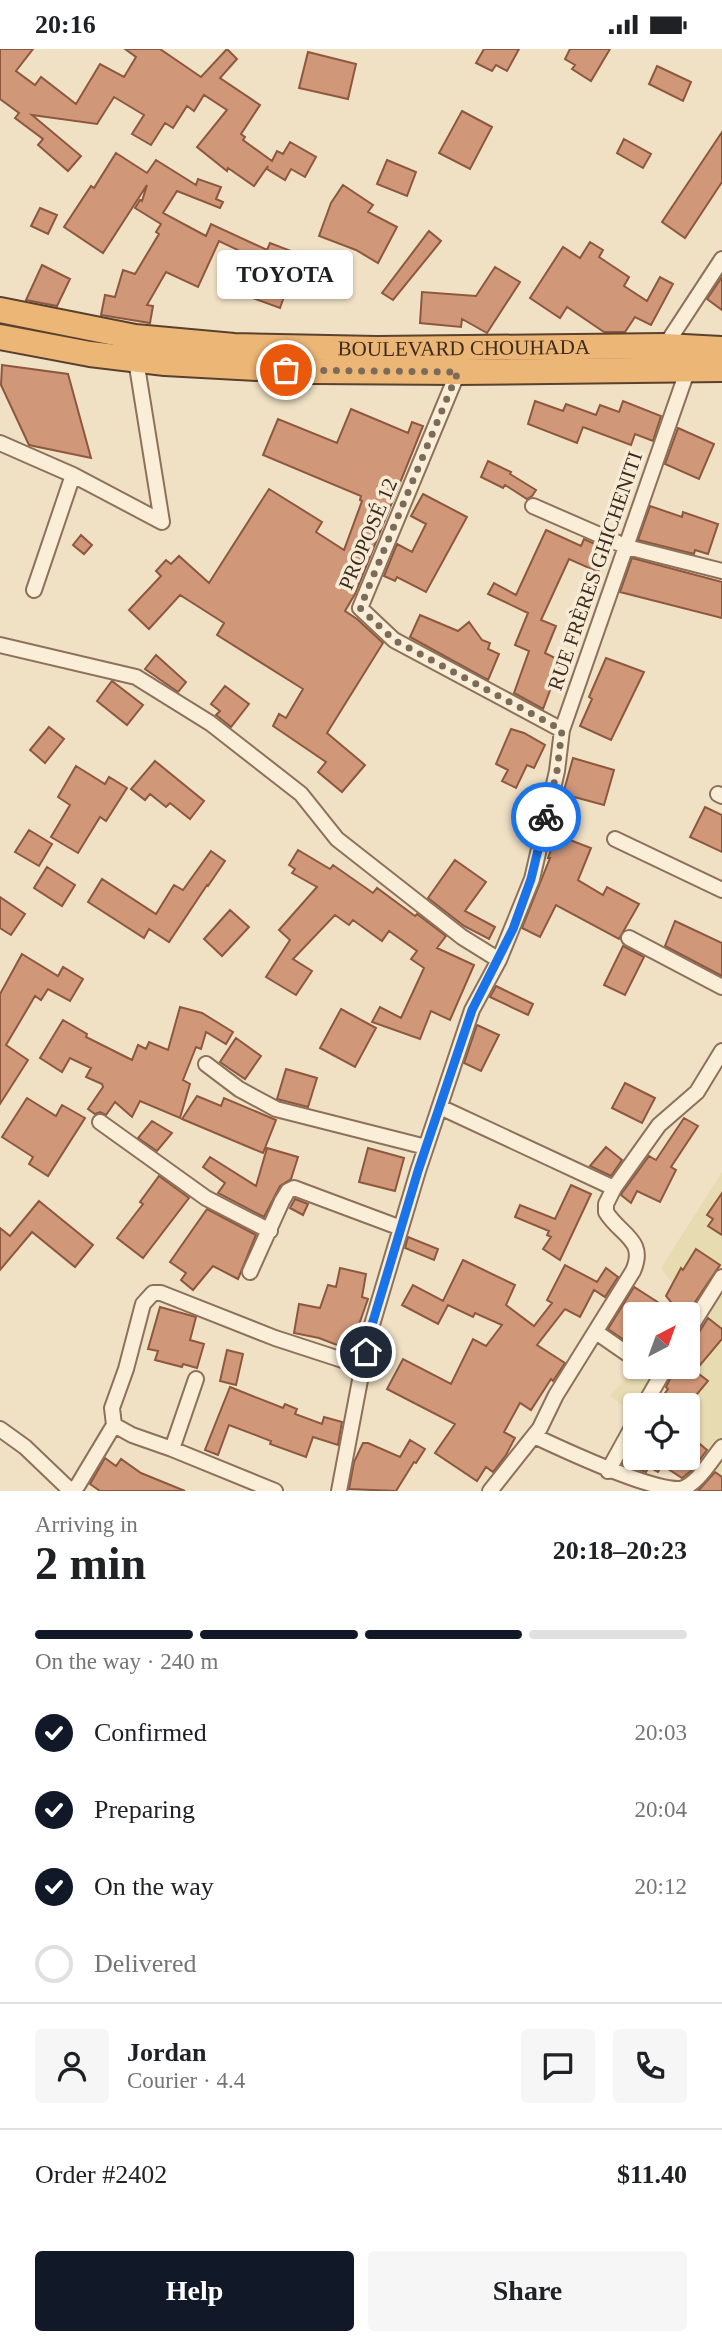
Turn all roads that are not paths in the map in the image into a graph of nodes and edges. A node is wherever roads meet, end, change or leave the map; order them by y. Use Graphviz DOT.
graph roads {
  1 [pos="722,259"];
  2 [pos="0,310"];
  3 [pos="0,337"];
  4 [pos="665,346"];
  5 [pos="722,349"];
  6 [pos="692,358"];
  7 [pos="136,360"];
  8 [pos="722,369"];
  9 [pos="458,372"];
  10 [pos="0,443"];
  11 [pos="73,475"];
  12 [pos="533,506"];
  13 [pos="626,547"];
  14 [pos="722,571"];
  15 [pos="34,590"];
  16 [pos="0,645"];
  17 [pos="562,730"];
  18 [pos="615,839"];
  19 [pos="722,890"];
  20 [pos="629,938"];
  21 [pos="499,960"];
  22 [pos="722,987"];
  23 [pos="722,1051"];
  24 [pos="206,1063"];
  25 [pos="440,1107"];
  26 [pos="100,1122"];
  27 [pos="426,1147"];
  28 [pos="614,1188"];
  29 [pos="401,1228"];
  30 [pos="270,1231"];
  31 [pos="250,1272"];
  32 [pos="722,1277"];
  33 [pos="700,1312"];
  34 [pos="596,1332"];
  35 [pos="623,1351"];
  36 [pos="363,1367"];
  37 [pos="197,1379"];
  38 [pos="114,1425"];
  39 [pos="0,1429"];
  40 [pos="534,1436"];
  41 [pos="623,1444"];
  42 [pos="722,1447"];
  43 [pos="172,1449"];
  44 [pos="608,1471"];
  45 [pos="78,1489"];
  46 [pos="275,1491"];
  47 [pos="339,1491"];
  48 [pos="490,1491"];
  1 -- 4 [label="street"];
  2 -- 4 [label="highway, BOULEVARD CHOUHADA"];
  3 -- 7 [label="highway"];
  4 -- 6 [label="highway, BOULEVARD CHOUHADA"];
  5 -- 6 [label="highway, BOULEVARD CHOUHADA"];
  6 -- 8 [label="highway"];
  6 -- 9 [label="highway"];
  6 -- 13 [label="street, RUE FRÈRES GHICHENITI"];
  7 -- 9 [label="highway"];
  7 -- 11 [label="street"];
  9 -- 17 [label="street, PROPOSÉ 12"];
  10 -- 11 [label="street"];
  11 -- 15 [label="street"];
  12 -- 13 [label="street"];
  13 -- 14 [label="street"];
  13 -- 17 [label="street, RUE FRÈRES GHICHENITI"];
  16 -- 21 [label="street"];
  17 -- 21 [label="street, RUE FRÈRES GHICHENITI"];
  18 -- 19 [label="street"];
  20 -- 22 [label="street"];
  21 -- 25 [label="street, RUE FRÈRES GHICHENITI"];
  23 -- 28 [label="street"];
  24 -- 27 [label="street"];
  25 -- 27 [label="street, RUE FRÈRES GHICHENITI"];
  25 -- 28 [label="street"];
  26 -- 30 [label="street"];
  27 -- 29 [label="street, RUE FRÈRES GHICHENITI"];
  28 -- 34 [label="street"];
  29 -- 30 [label="street"];
  29 -- 36 [label="street, RUE FRÈRES GHICHENITI"];
  30 -- 31 [label="street"];
  32 -- 33 [label="street"];
  34 -- 35 [label="street"];
  34 -- 40 [label="street"];
  36 -- 38 [label="street"];
  36 -- 47 [label="street, RUE FRÈRES GHICHENITI"];
  37 -- 43 [label="street"];
  38 -- 43 [label="street"];
  38 -- 45 [label="street"];
  39 -- 45 [label="street"];
  40 -- 44 [label="street"];
  40 -- 48 [label="street"];
  41 -- 44 [label="street"];
  42 -- 44 [label="street"];
  43 -- 46 [label="street"];
}
